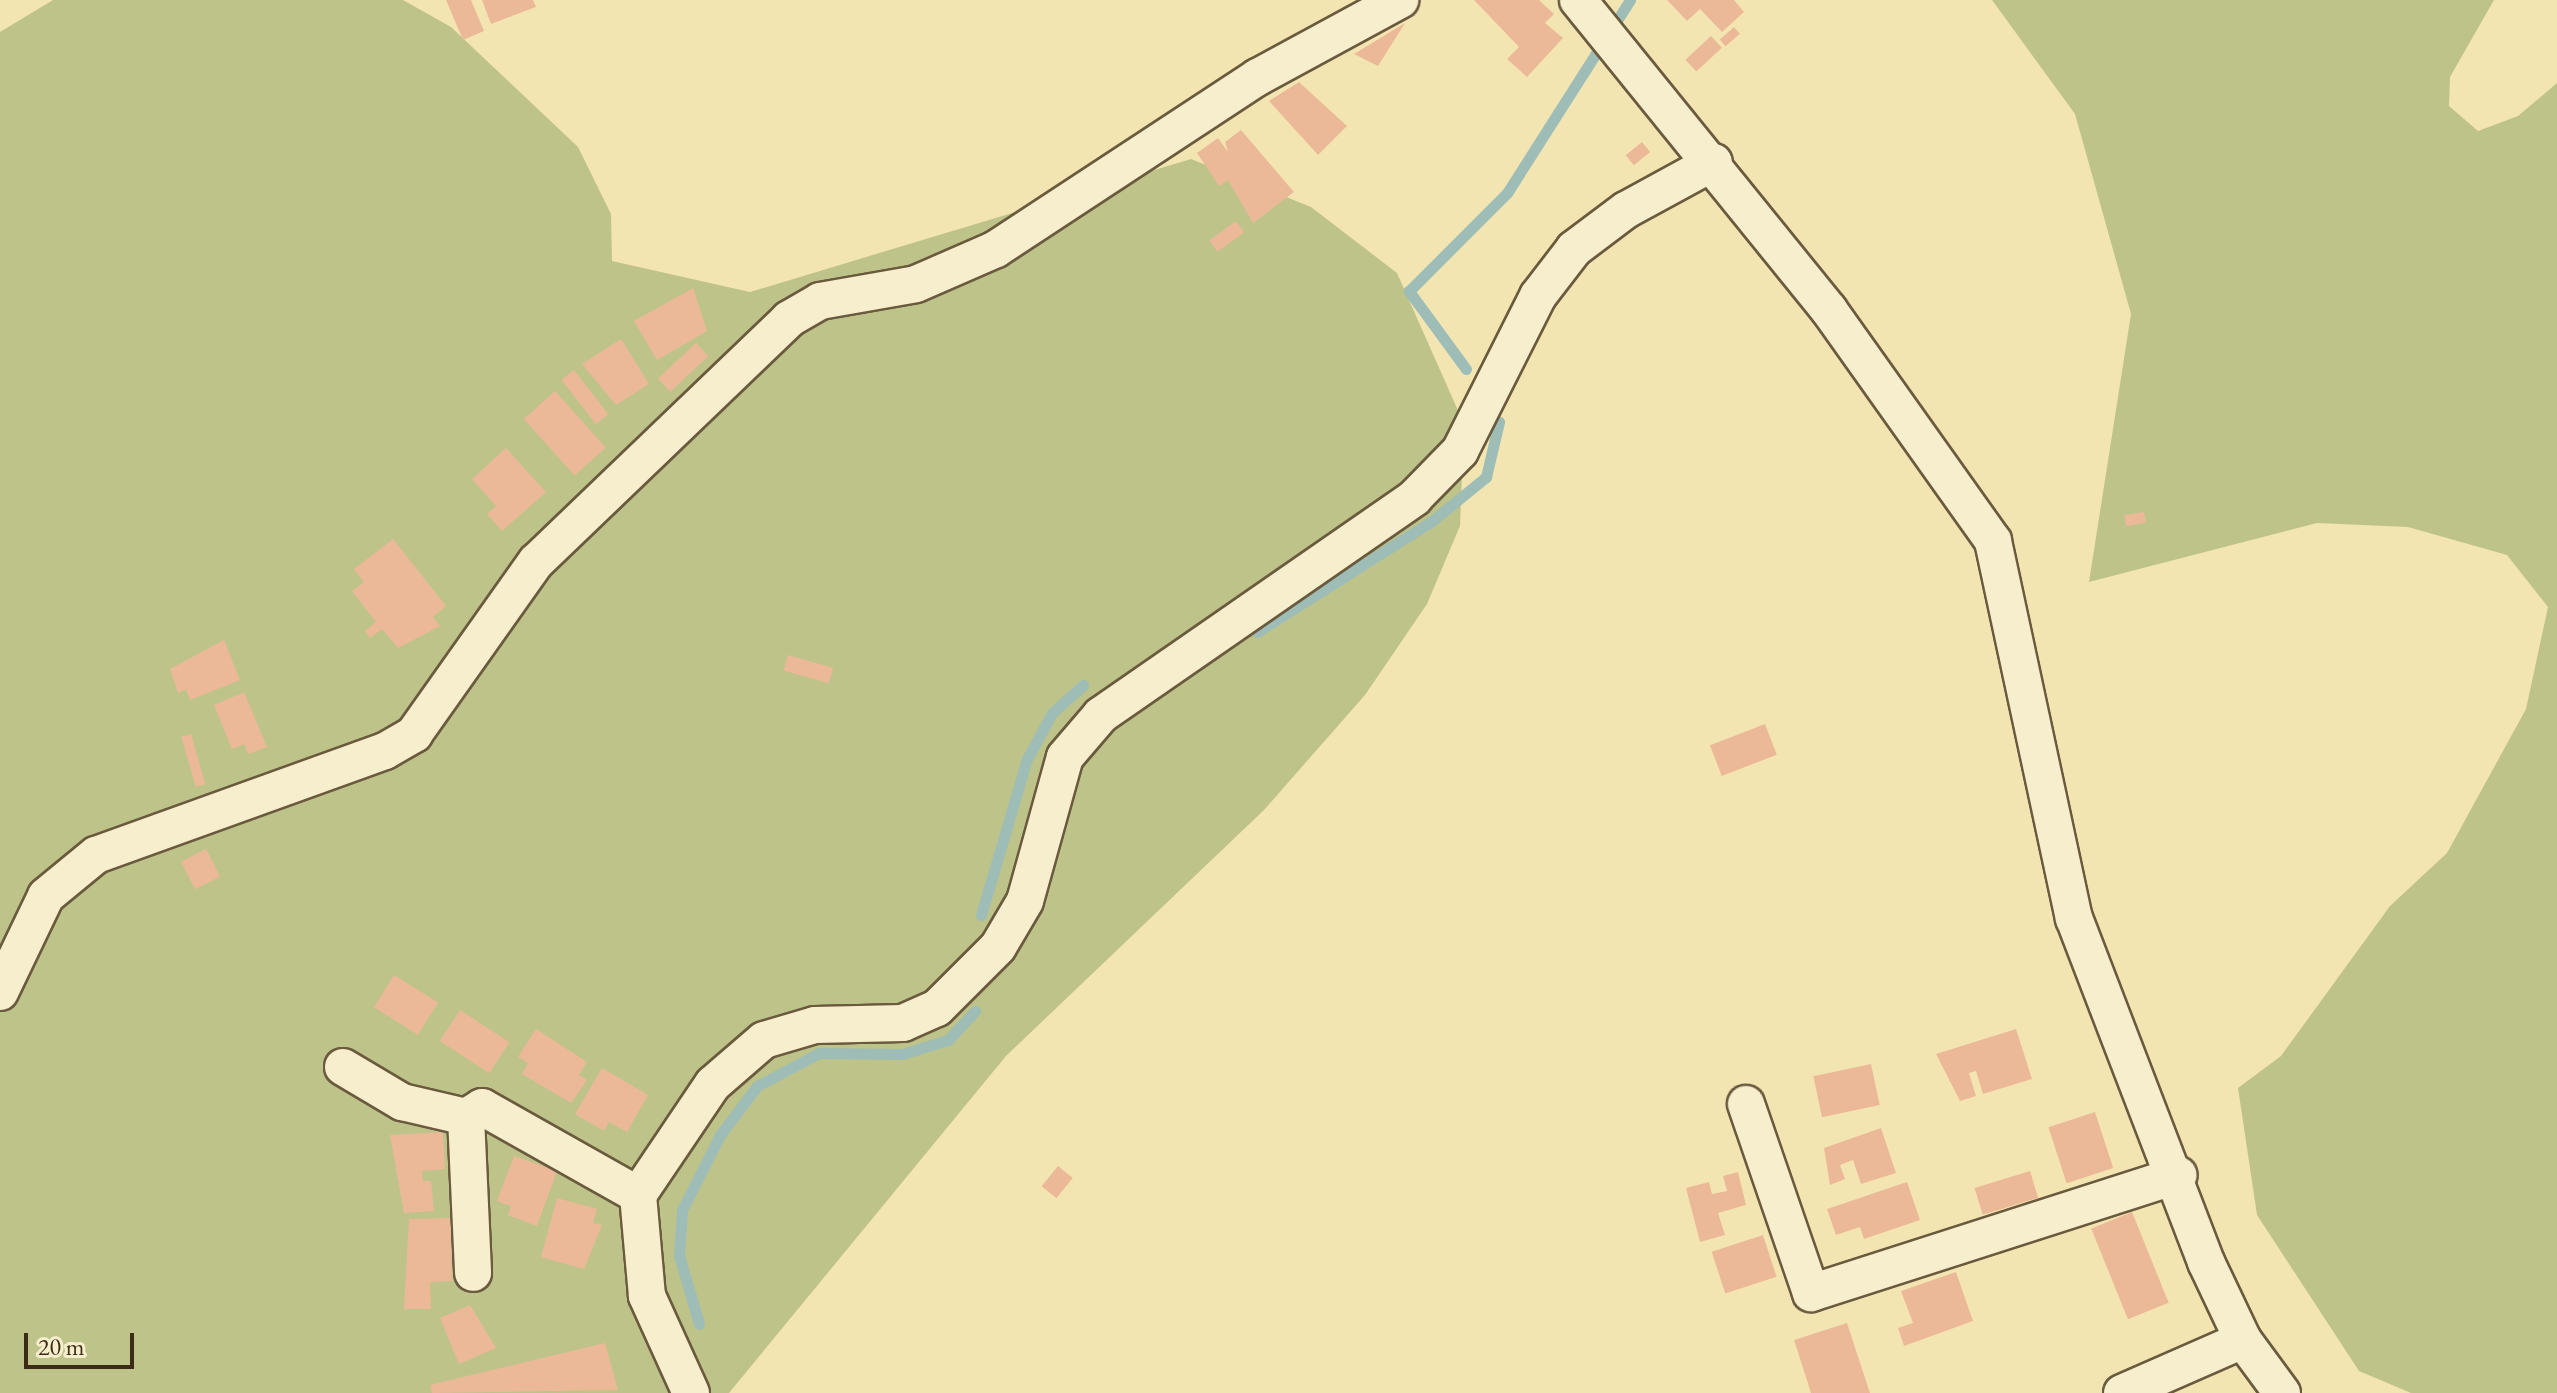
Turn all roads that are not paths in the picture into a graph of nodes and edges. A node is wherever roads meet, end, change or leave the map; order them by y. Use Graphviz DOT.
graph roads {
  1 [pos="1400,0"];
  2 [pos="1588,11"];
  3 [pos="1714,162"];
  4 [pos="0,992"];
  5 [pos="343,1067"];
  6 [pos="1746,1104"];
  7 [pos="466,1117"];
  8 [pos="2178,1175"];
  9 [pos="638,1195"];
  10 [pos="473,1273"];
  11 [pos="2243,1340"];
  12 [pos="691,1393"];
  13 [pos="2122,1393"];
  14 [pos="2282,1393"];
  1 -- 4 [label="street"];
  2 -- 3 [label="street"];
  3 -- 8 [label="street"];
  3 -- 9 [label="street"];
  5 -- 7 [label="street"];
  6 -- 8 [label="street"];
  7 -- 9 [label="street"];
  7 -- 10 [label="street"];
  8 -- 11 [label="street"];
  9 -- 12 [label="street"];
  11 -- 13 [label="street"];
  11 -- 14 [label="street"];
}
